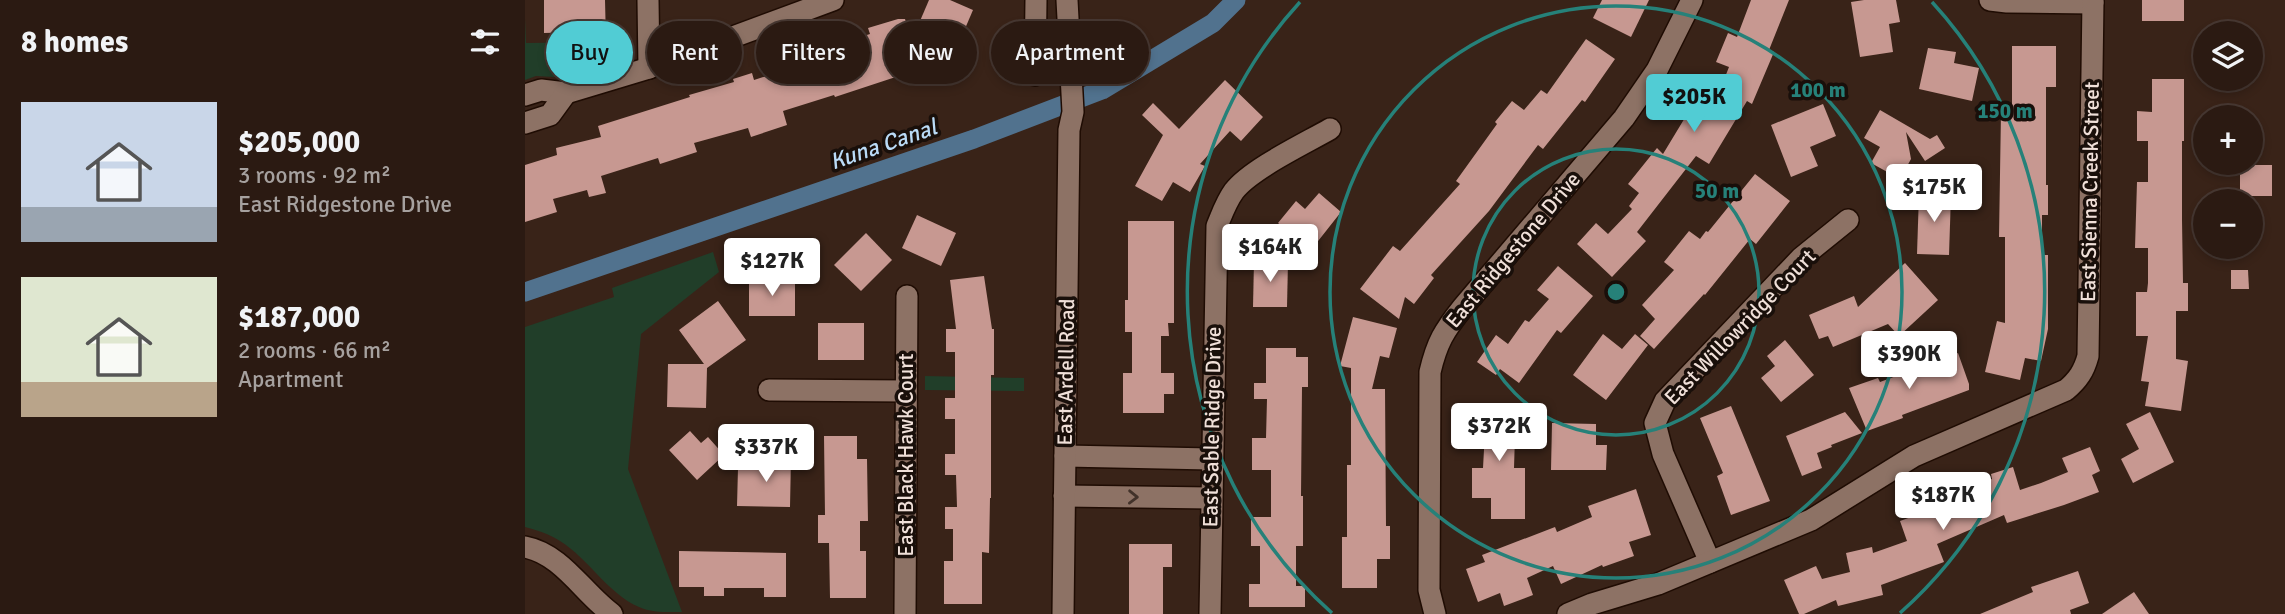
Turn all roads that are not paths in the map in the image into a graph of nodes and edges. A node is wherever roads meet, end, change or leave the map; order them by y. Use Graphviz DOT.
graph roads {
  1 [pos="648,0"];
  2 [pos="833,0"];
  3 [pos="1036,0"];
  4 [pos="1067,0"];
  5 [pos="1692,0"];
  6 [pos="1990,0"];
  7 [pos="2093,2"];
  8 [pos="648,21"];
  9 [pos="1036,21"];
  10 [pos="742,34"];
  11 [pos="647,69"];
  12 [pos="566,93"];
  13 [pos="525,95"];
  14 [pos="525,123"];
  15 [pos="1330,129"];
  16 [pos="1848,220"];
  17 [pos="907,296"];
  18 [pos="769,390"];
  19 [pos="906,391"];
  20 [pos="1065,456"];
  21 [pos="1212,459"];
  22 [pos="1064,496"];
  23 [pos="1211,498"];
  24 [pos="525,547"];
  25 [pos="1710,562"];
  26 [pos="611,614"];
  27 [pos="905,614"];
  28 [pos="1063,614"];
  29 [pos="1210,614"];
  30 [pos="1435,614"];
  31 [pos="1568,614"];
  1 -- 8 [label="street"];
  2 -- 10 [label="street"];
  3 -- 9 [label="street"];
  4 -- 20 [label="street, East Ardell Road"];
  5 -- 30 [label="street, East Ridgestone Drive"];
  6 -- 7 [label="street"];
  7 -- 25 [label="street, East Sienna Creek Street"];
  11 -- 12 [label="street"];
  12 -- 13 [label="street"];
  12 -- 14 [label="street"];
  15 -- 21 [label="street, East Sable Ridge Drive"];
  16 -- 25 [label="street, East Willowridge Court"];
  17 -- 19 [label="street, East Black Hawk Court"];
  18 -- 19 [label="street"];
  19 -- 27 [label="street, East Black Hawk Court"];
  20 -- 21 [label="street"];
  20 -- 22 [label="street, East Ardell Road"];
  21 -- 23 [label="street, East Sable Ridge Drive"];
  22 -- 23 [label="street, one-way"];
  22 -- 28 [label="street, East Ardell Road"];
  23 -- 29 [label="street, East Sable Ridge Drive"];
  24 -- 26 [label="street"];
  25 -- 31 [label="street"];
}
